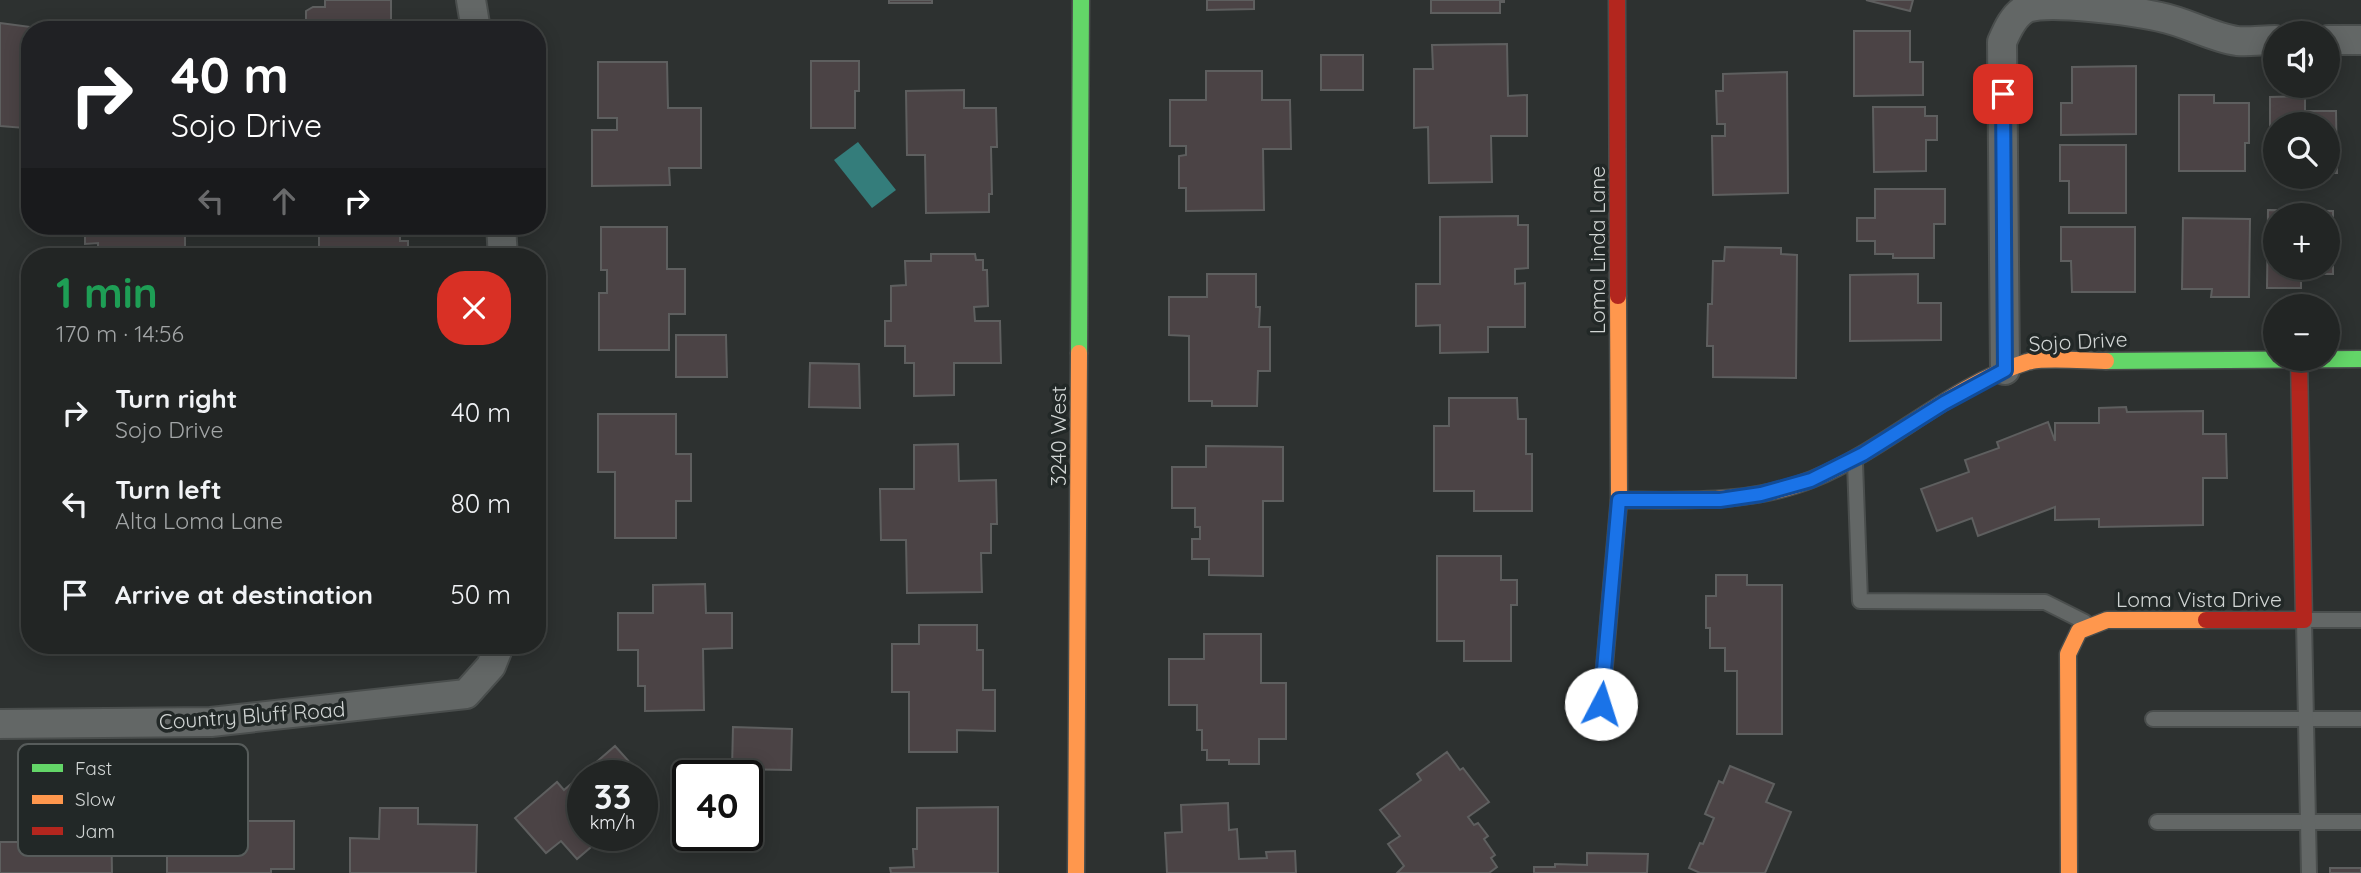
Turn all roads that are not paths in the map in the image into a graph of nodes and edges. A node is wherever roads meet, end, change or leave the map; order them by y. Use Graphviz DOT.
graph roads {
  1 [pos="471,0"];
  2 [pos="1081,0"];
  3 [pos="1617,0"];
  4 [pos="2160,8"];
  5 [pos="474,21"];
  6 [pos="2263,40"];
  7 [pos="2340,40"];
  8 [pos="2361,40"];
  9 [pos="2263,359"];
  10 [pos="2340,359"];
  11 [pos="2361,359"];
  12 [pos="2005,370"];
  13 [pos="2299,371"];
  14 [pos="1855,458"];
  15 [pos="1619,500"];
  16 [pos="2304,620"];
  17 [pos="2361,620"];
  18 [pos="2093,625"];
  19 [pos="495,656"];
  20 [pos="2153,719"];
  21 [pos="2305,719"];
  22 [pos="2361,719"];
  23 [pos="0,724"];
  24 [pos="1599,729"];
  25 [pos="2157,821"];
  26 [pos="2307,822"];
  27 [pos="2361,822"];
  28 [pos="1076,873"];
  29 [pos="2068,873"];
  30 [pos="2308,873"];
  1 -- 5 [label="street"];
  2 -- 28 [label="street, 3240 West"];
  3 -- 15 [label="street, Loma Linda Lane"];
  4 -- 6 [label="street"];
  4 -- 12 [label="street"];
  7 -- 8 [label="street"];
  9 -- 12 [label="street, Sojo Drive"];
  10 -- 11 [label="street, Sojo Drive"];
  12 -- 14 [label="street, Sojo Drive"];
  13 -- 16 [label="street, Loma Vista Drive"];
  14 -- 15 [label="street, Sojo Drive"];
  14 -- 18 [label="lane"];
  15 -- 24 [label="street, Loma Linda Lane"];
  16 -- 17 [label="lane"];
  16 -- 18 [label="street, Loma Vista Drive"];
  16 -- 21 [label="lane"];
  18 -- 29 [label="street, Loma Vista Drive"];
  19 -- 23 [label="street, Country Bluff Road"];
  20 -- 21 [label="lane"];
  21 -- 22 [label="lane"];
  21 -- 26 [label="lane"];
  25 -- 26 [label="lane"];
  26 -- 27 [label="lane"];
  26 -- 30 [label="lane"];
}
